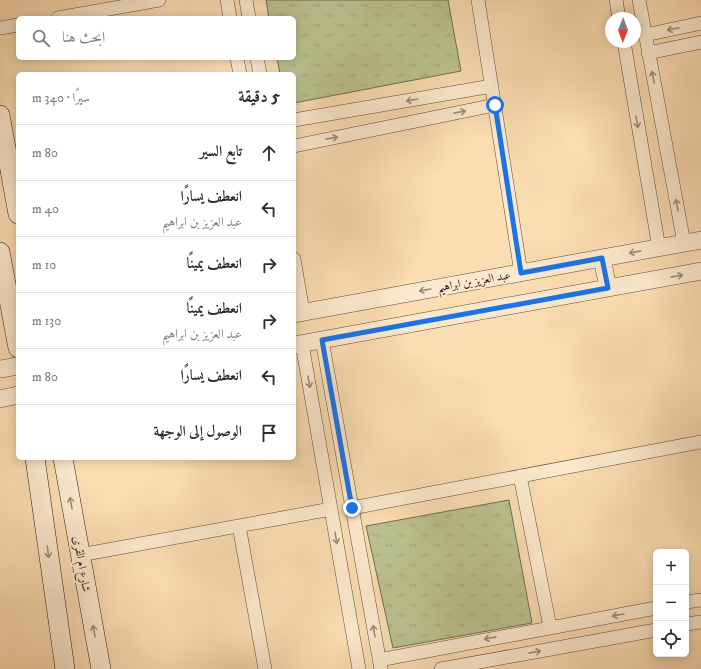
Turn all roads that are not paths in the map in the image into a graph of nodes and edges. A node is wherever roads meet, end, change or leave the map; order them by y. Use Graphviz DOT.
graph roads {
  1 [pos="159,0"];
  2 [pos="227,0"];
  3 [pos="246,0"];
  4 [pos="478,0"];
  5 [pos="616,0"];
  6 [pos="639,0"];
  7 [pos="618,12"];
  8 [pos="69,16"];
  9 [pos="230,16"];
  10 [pos="249,16"];
  11 [pos="701,23"];
  12 [pos="16,25"];
  13 [pos="0,28"];
  14 [pos="645,35"];
  15 [pos="701,42"];
  16 [pos="625,48"];
  17 [pos="648,53"];
  18 [pos="237,60"];
  19 [pos="257,60"];
  20 [pos="240,72"];
  21 [pos="260,72"];
  22 [pos="492,86"];
  23 [pos="495,105"];
  24 [pos="0,115"];
  25 [pos="296,120"];
  26 [pos="296,146"];
  27 [pos="16,203"];
  28 [pos="693,241"];
  29 [pos="659,248"];
  30 [pos="0,252"];
  31 [pos="602,258"];
  32 [pos="701,271"];
  33 [pos="521,273"];
  34 [pos="296,281"];
  35 [pos="608,288"];
  36 [pos="299,313"];
  37 [pos="16,337"];
  38 [pos="322,340"];
  39 [pos="298,344"];
  40 [pos="16,366"];
  41 [pos="0,369"];
  42 [pos="16,395"];
  43 [pos="0,399"];
  44 [pos="701,442"];
  45 [pos="35,460"];
  46 [pos="63,460"];
  47 [pos="520,476"];
  48 [pos="352,508"];
  49 [pos="332,509"];
  50 [pos="239,526"];
  51 [pos="80,555"];
  52 [pos="701,600"];
  53 [pos="689,602"];
  54 [pos="653,609"];
  55 [pos="701,622"];
  56 [pos="689,624"];
  57 [pos="550,627"];
  58 [pos="653,631"];
  59 [pos="380,664"];
  60 [pos="65,669"];
  61 [pos="101,669"];
  62 [pos="265,669"];
  63 [pos="359,669"];
  64 [pos="441,669"];
  1 -- 8 [label="street"];
  2 -- 9 [label="street"];
  3 -- 10 [label="street"];
  4 -- 22 [label="street"];
  5 -- 7 [label="street"];
  6 -- 14 [label="street"];
  11 -- 14 [label="street, one-way"];
  12 -- 13 [label="street"];
  14 -- 17 [label="street"];
  15 -- 17 [label="street"];
  16 -- 29 [label="street, one-way"];
  28 -- 17 [label="street, one-way"];
  18 -- 20 [label="street"];
  19 -- 21 [label="street"];
  22 -- 23 [label="street"];
  22 -- 25 [label="street, one-way"];
  26 -- 23 [label="street, one-way"];
  23 -- 33 [label="street"];
  24 -- 27 [label="main road"];
  28 -- 29 [label="street, عبد العزيز بن ابراهيم"];
  29 -- 31 [label="street, عبد العزيز بن ابراهيم, one-way"];
  30 -- 37 [label="main road"];
  31 -- 33 [label="street, عبد العزيز بن ابراهيم"];
  31 -- 35 [label="street"];
  35 -- 32 [label="street, one-way"];
  33 -- 36 [label="street, عبد العزيز بن ابراهيم, one-way"];
  34 -- 36 [label="street"];
  35 -- 38 [label="street"];
  38 -- 39 [label="street"];
  38 -- 48 [label="street"];
  39 -- 49 [label="street, one-way"];
  40 -- 41 [label="street"];
  42 -- 43 [label="street"];
  44 -- 47 [label="street"];
  45 -- 60 [label="main road, one-way"];
  51 -- 46 [label="main road, شارع ام القرى, one-way"];
  47 -- 48 [label="street"];
  47 -- 57 [label="street"];
  59 -- 48 [label="street, one-way"];
  49 -- 50 [label="street"];
  49 -- 63 [label="street, one-way"];
  50 -- 51 [label="street"];
  50 -- 62 [label="street"];
  61 -- 51 [label="main road, شارع ام القرى, one-way"];
  52 -- 53 [label="street"];
  54 -- 57 [label="street, one-way"];
  55 -- 56 [label="street"];
  57 -- 59 [label="street, one-way"];
  64 -- 58 [label="street, one-way"];
}
